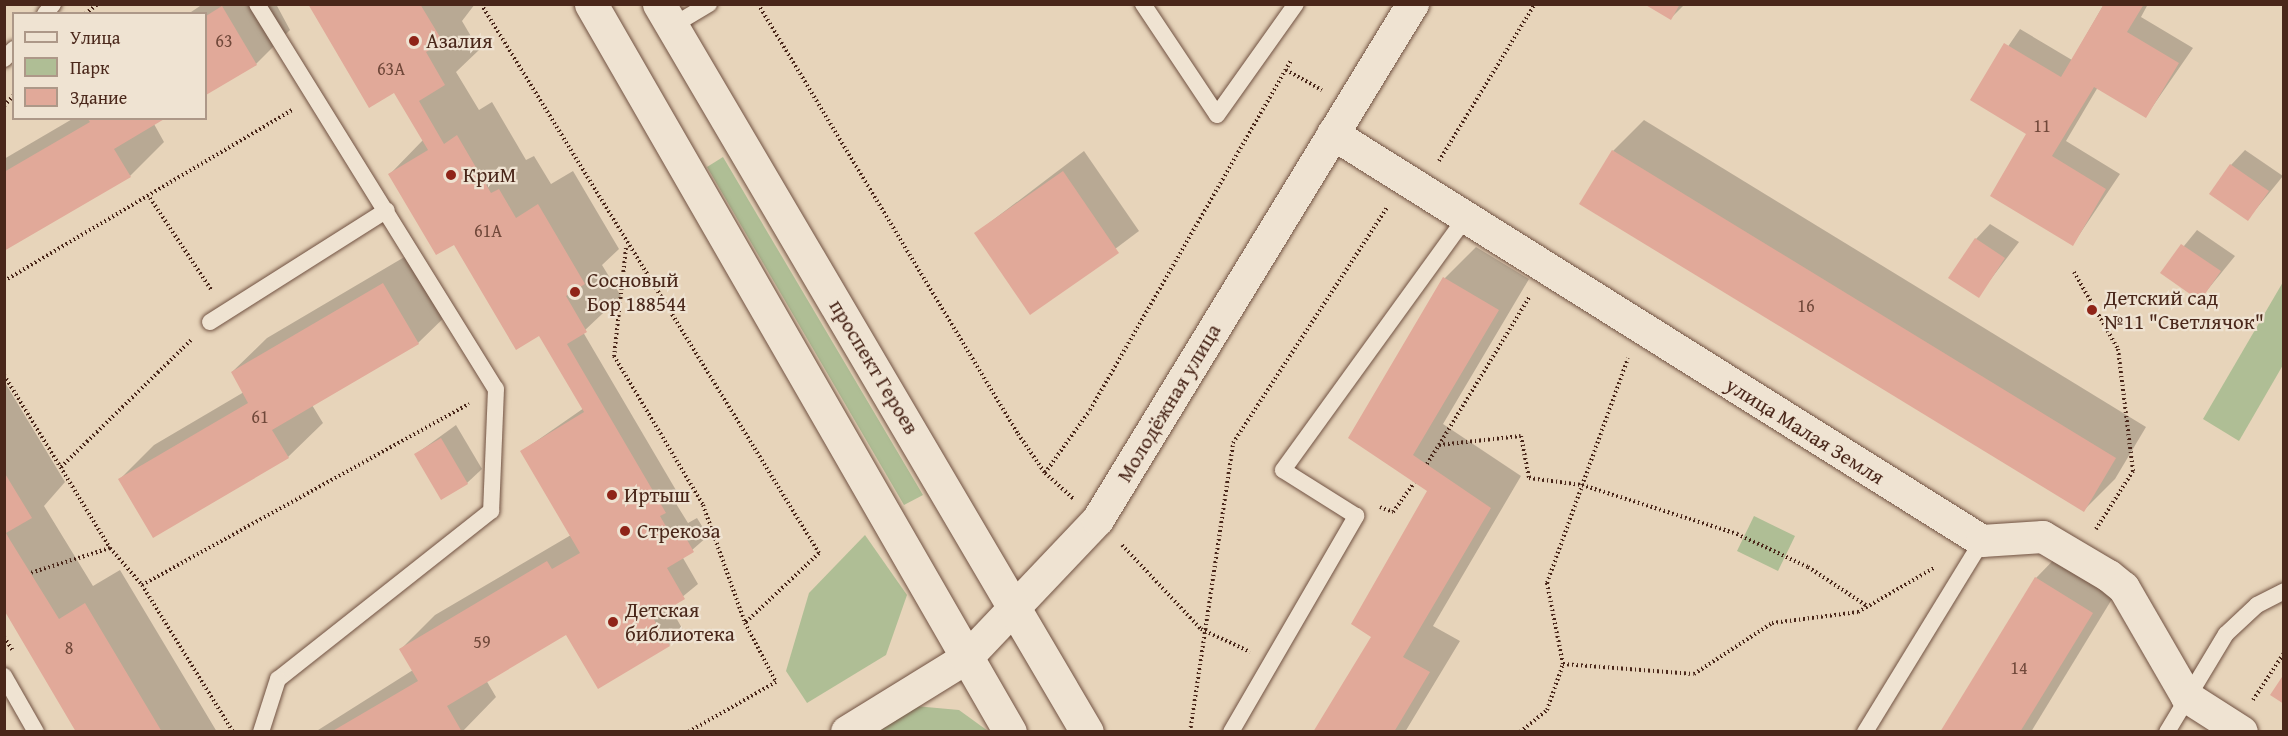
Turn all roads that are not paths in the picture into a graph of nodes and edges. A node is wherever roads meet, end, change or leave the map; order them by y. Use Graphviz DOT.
graph roads {
  1 [pos="257,4"];
  2 [pos="591,4"];
  3 [pos="709,4"];
  4 [pos="1143,4"];
  5 [pos="1296,4"];
  6 [pos="1413,4"];
  7 [pos="665,15"];
  8 [pos="1334,134"];
  9 [pos="387,210"];
  10 [pos="1465,219"];
  11 [pos="210,322"];
  12 [pos="1982,541"];
  13 [pos="2283,591"];
  14 [pos="1017,610"];
  15 [pos="967,658"];
  16 [pos="4,676"];
  17 [pos="2187,697"];
  18 [pos="2239,730"];
  19 [pos="36,732"];
  20 [pos="261,732"];
  21 [pos="848,732"];
  22 [pos="1010,732"];
  23 [pos="1088,732"];
  24 [pos="1231,732"];
  25 [pos="1865,732"];
  26 [pos="2167,732"];
  1 -- 9 [label="lane"];
  2 -- 15 [label="main road"];
  3 -- 7 [label="lane"];
  4 -- 5 [label="lane"];
  6 -- 8 [label="street, Молодёжная улица"];
  7 -- 14 [label="main road, проспект Героев"];
  8 -- 10 [label="street, улица Малая Земля"];
  8 -- 14 [label="street, Молодёжная улица"];
  9 -- 11 [label="lane"];
  9 -- 20 [label="lane"];
  10 -- 12 [label="street, улица Малая Земля"];
  10 -- 24 [label="lane"];
  12 -- 17 [label="street"];
  12 -- 25 [label="lane"];
  13 -- 17 [label="lane"];
  14 -- 15 [label="street, Молодёжная улица"];
  14 -- 23 [label="main road, проспект Героев"];
  15 -- 21 [label="street, Молодёжная улица"];
  15 -- 22 [label="main road"];
  16 -- 19 [label="lane"];
  17 -- 18 [label="street"];
  17 -- 26 [label="lane"];
}
